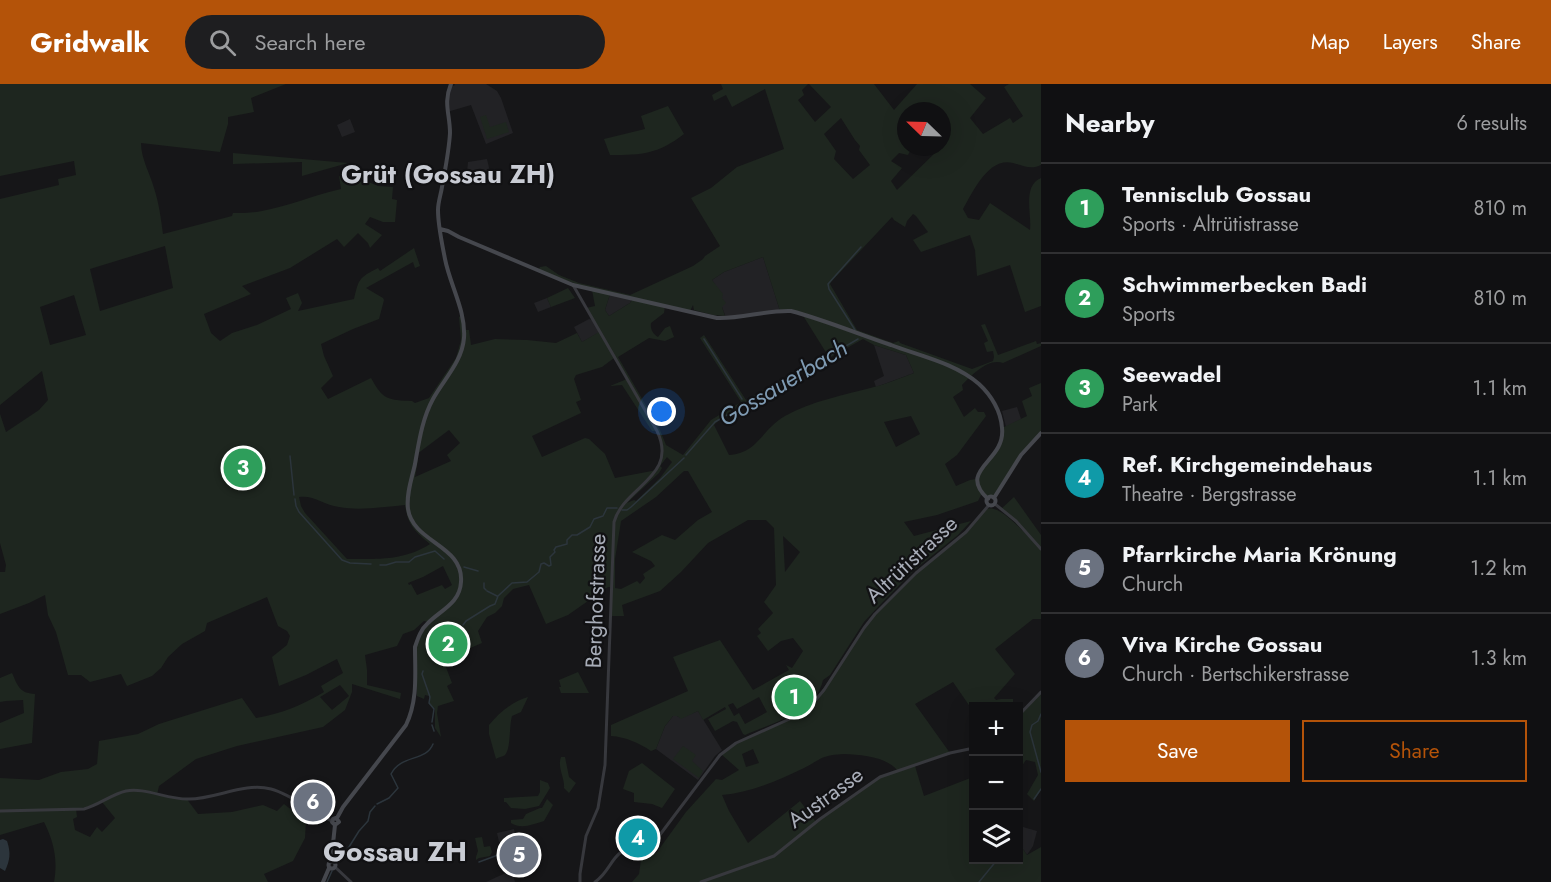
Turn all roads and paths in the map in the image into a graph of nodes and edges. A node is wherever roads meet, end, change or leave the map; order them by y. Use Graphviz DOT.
graph roads {
  1 [pos="451,84"];
  2 [pos="440,229"];
  3 [pos="573,285"];
  4 [pos="1041,433"];
  5 [pos="994,498"];
  6 [pos="988,499"];
  7 [pos="988,504"];
  8 [pos="995,504"];
  9 [pos="1041,549"];
  10 [pos="1041,692"];
  11 [pos="1023,711"];
  12 [pos="969,749"];
  13 [pos="0,811"];
  14 [pos="335,822"];
  15 [pos="332,867"];
  16 [pos="323,882"];
  17 [pos="351,882"];
  18 [pos="580,882"];
  19 [pos="595,882"];
  20 [pos="701,882"];
  1 -- 2 [label="main road"];
  2 -- 3 [label="main road"];
  2 -- 14 [label="main road"];
  3 -- 6 [label="main road"];
  3 -- 18 [label="street, Berghofstrasse"];
  4 -- 5 [label="main road"];
  5 -- 6 [label="main road"];
  5 -- 8 [label="main road"];
  6 -- 7 [label="main road"];
  7 -- 8 [label="main road"];
  7 -- 19 [label="street, Altrütistrasse"];
  8 -- 9 [label="street"];
  10 -- 11 [label="street"];
  12 -- 20 [label="street, Austrasse"];
  13 -- 14 [label="street"];
  14 -- 15 [label="main road"];
  15 -- 16 [label="main road"];
  15 -- 17 [label="street"];
}
